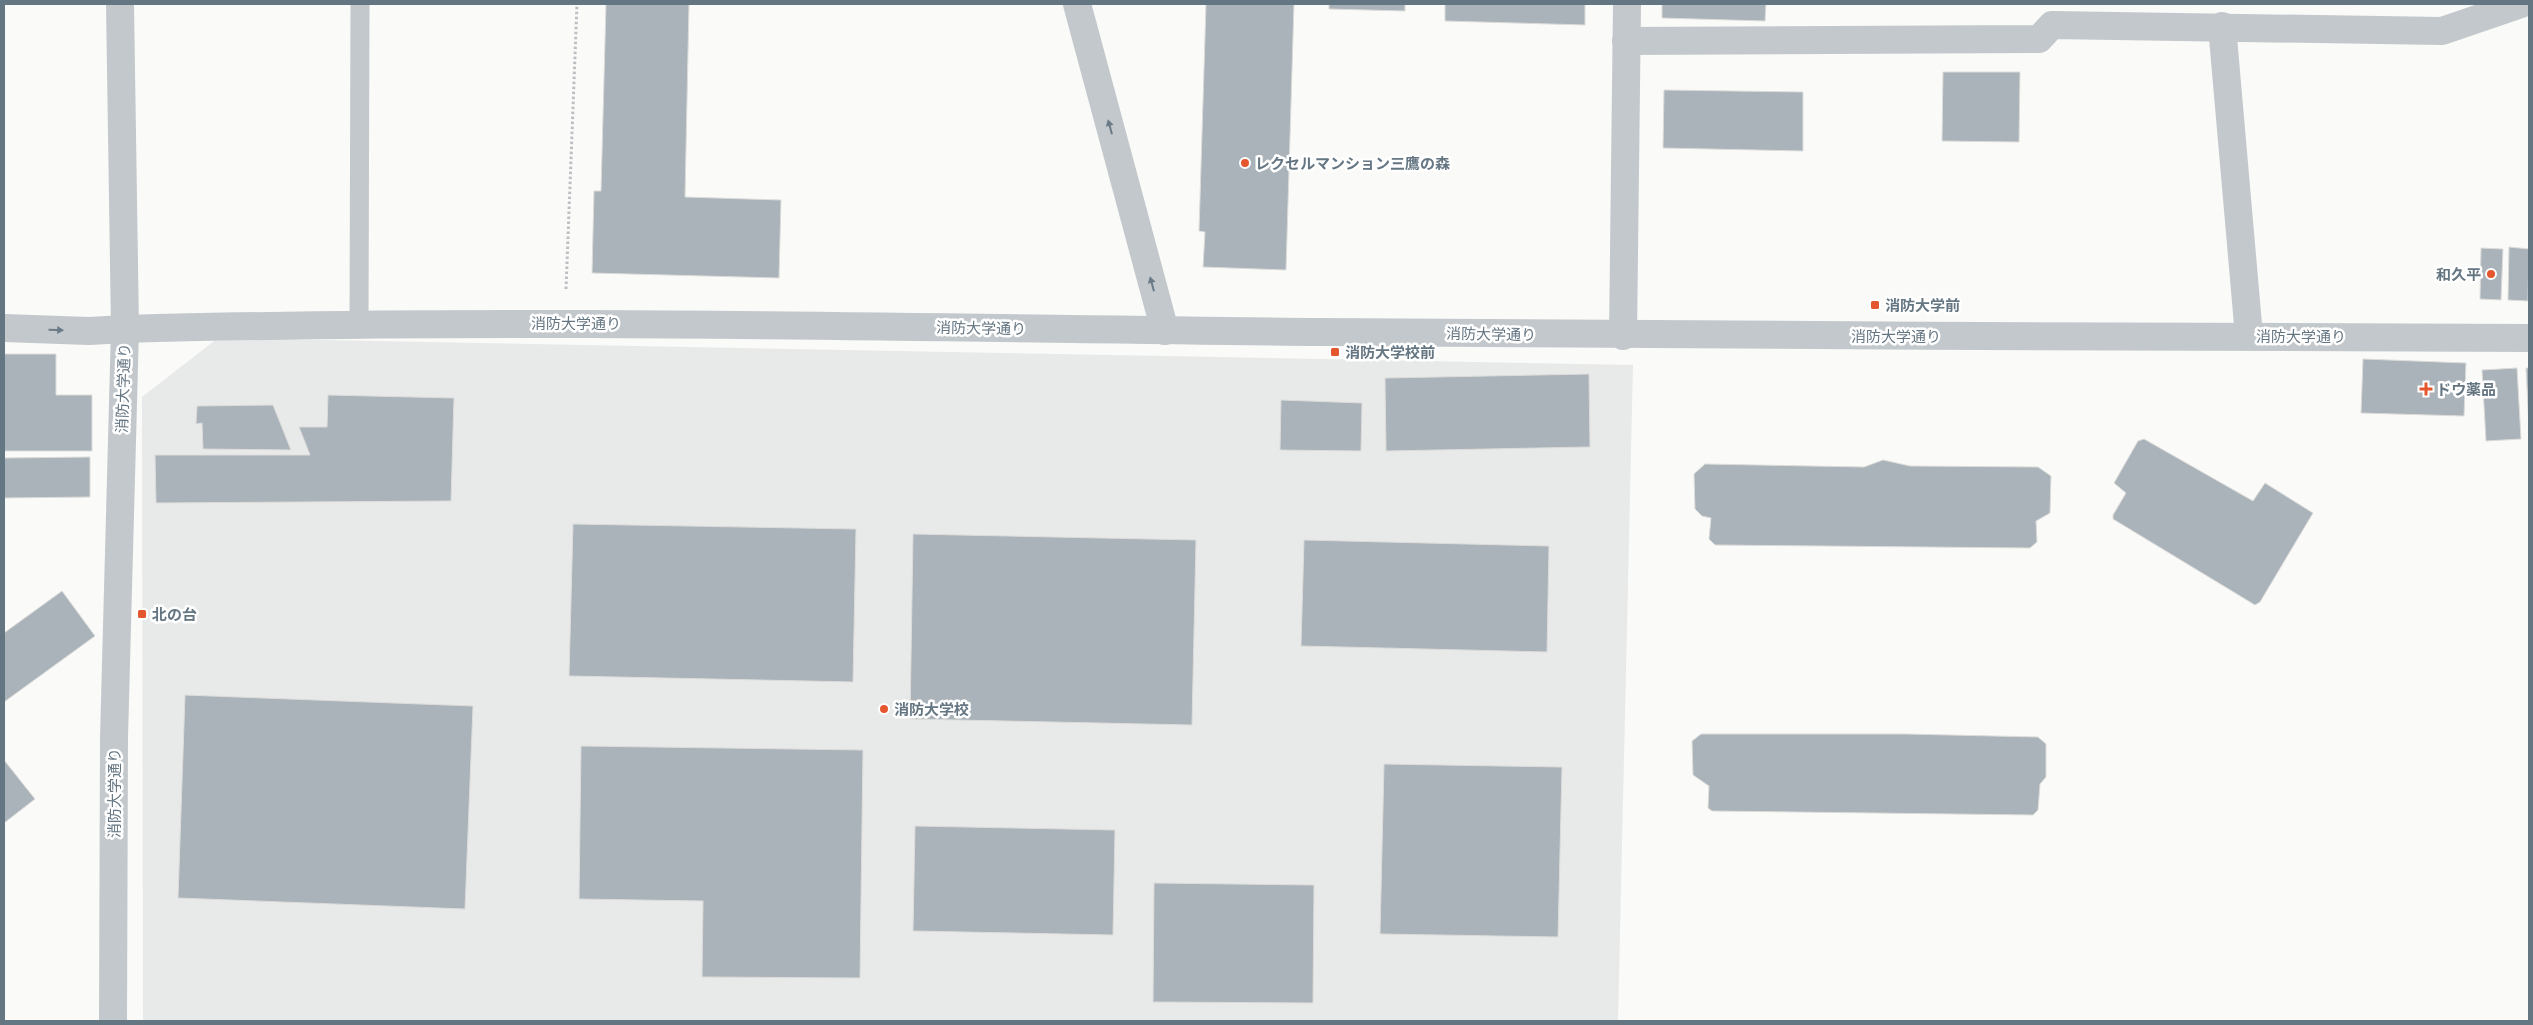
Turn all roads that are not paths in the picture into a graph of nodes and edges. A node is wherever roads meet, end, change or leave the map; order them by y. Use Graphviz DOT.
graph roads {
  1 [pos="120,4"];
  2 [pos="360,4"];
  3 [pos="1077,4"];
  4 [pos="1627,4"];
  5 [pos="2521,4"];
  6 [pos="2222,26"];
  7 [pos="1626,41"];
  8 [pos="359,325"];
  9 [pos="5,326"];
  10 [pos="125,329"];
  11 [pos="1165,331"];
  12 [pos="1623,336"];
  13 [pos="2249,336"];
  14 [pos="2529,338"];
  15 [pos="113,1021"];
  1 -- 10 [label="street"];
  2 -- 8 [label="lane"];
  11 -- 3 [label="street, one-way"];
  4 -- 7 [label="street"];
  5 -- 6 [label="street"];
  6 -- 7 [label="street"];
  6 -- 13 [label="street"];
  7 -- 12 [label="street"];
  8 -- 10 [label="street, 消防大学通り"];
  8 -- 11 [label="street, 消防大学通り"];
  9 -- 10 [label="street, one-way"];
  10 -- 15 [label="street, 消防大学通り"];
  11 -- 12 [label="street, 消防大学通り"];
  12 -- 13 [label="street, 消防大学通り"];
  13 -- 14 [label="street, 消防大学通り"];
}
